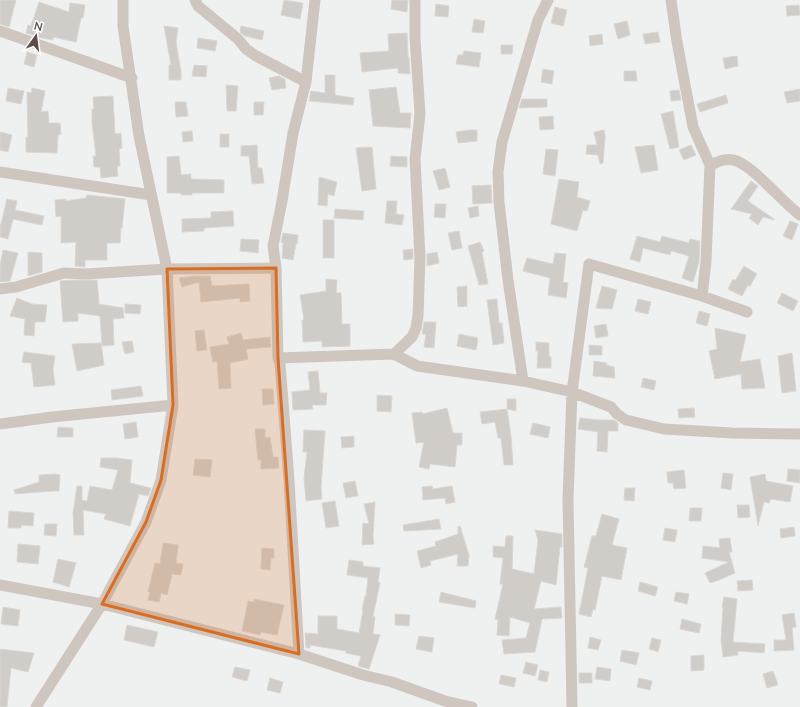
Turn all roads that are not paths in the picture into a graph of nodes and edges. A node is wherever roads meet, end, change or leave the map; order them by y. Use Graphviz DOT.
graph roads {
  1 [pos="123,0"];
  2 [pos="195,0"];
  3 [pos="315,0"];
  4 [pos="415,0"];
  5 [pos="548,0"];
  6 [pos="671,0"];
  7 [pos="0,32"];
  8 [pos="132,78"];
  9 [pos="306,82"];
  10 [pos="710,165"];
  11 [pos="0,172"];
  12 [pos="151,195"];
  13 [pos="800,215"];
  14 [pos="167,268"];
  15 [pos="276,268"];
  16 [pos="0,289"];
  17 [pos="702,296"];
  18 [pos="747,312"];
  19 [pos="394,354"];
  20 [pos="278,358"];
  21 [pos="522,381"];
  22 [pos="572,392"];
  23 [pos="173,405"];
  24 [pos="0,424"];
  25 [pos="800,434"];
  26 [pos="0,585"];
  27 [pos="102,604"];
  28 [pos="299,654"];
  29 [pos="36,707"];
  30 [pos="472,707"];
  31 [pos="572,707"];
  1 -- 8 [label="street"];
  2 -- 9 [label="street"];
  3 -- 9 [label="street"];
  4 -- 19 [label="street"];
  5 -- 21 [label="street"];
  6 -- 10 [label="street"];
  7 -- 8 [label="street"];
  8 -- 12 [label="street"];
  9 -- 15 [label="street"];
  10 -- 13 [label="street"];
  10 -- 17 [label="street"];
  11 -- 12 [label="street"];
  12 -- 14 [label="street"];
  14 -- 15 [label="street"];
  14 -- 16 [label="street"];
  14 -- 23 [label="street"];
  15 -- 20 [label="street"];
  17 -- 18 [label="street"];
  17 -- 22 [label="street"];
  19 -- 20 [label="street"];
  19 -- 21 [label="street"];
  20 -- 28 [label="street"];
  21 -- 22 [label="street"];
  22 -- 25 [label="street"];
  22 -- 31 [label="street"];
  23 -- 24 [label="street"];
  23 -- 27 [label="street"];
  26 -- 27 [label="street"];
  27 -- 28 [label="street"];
  27 -- 29 [label="street"];
  28 -- 30 [label="street"];
}
